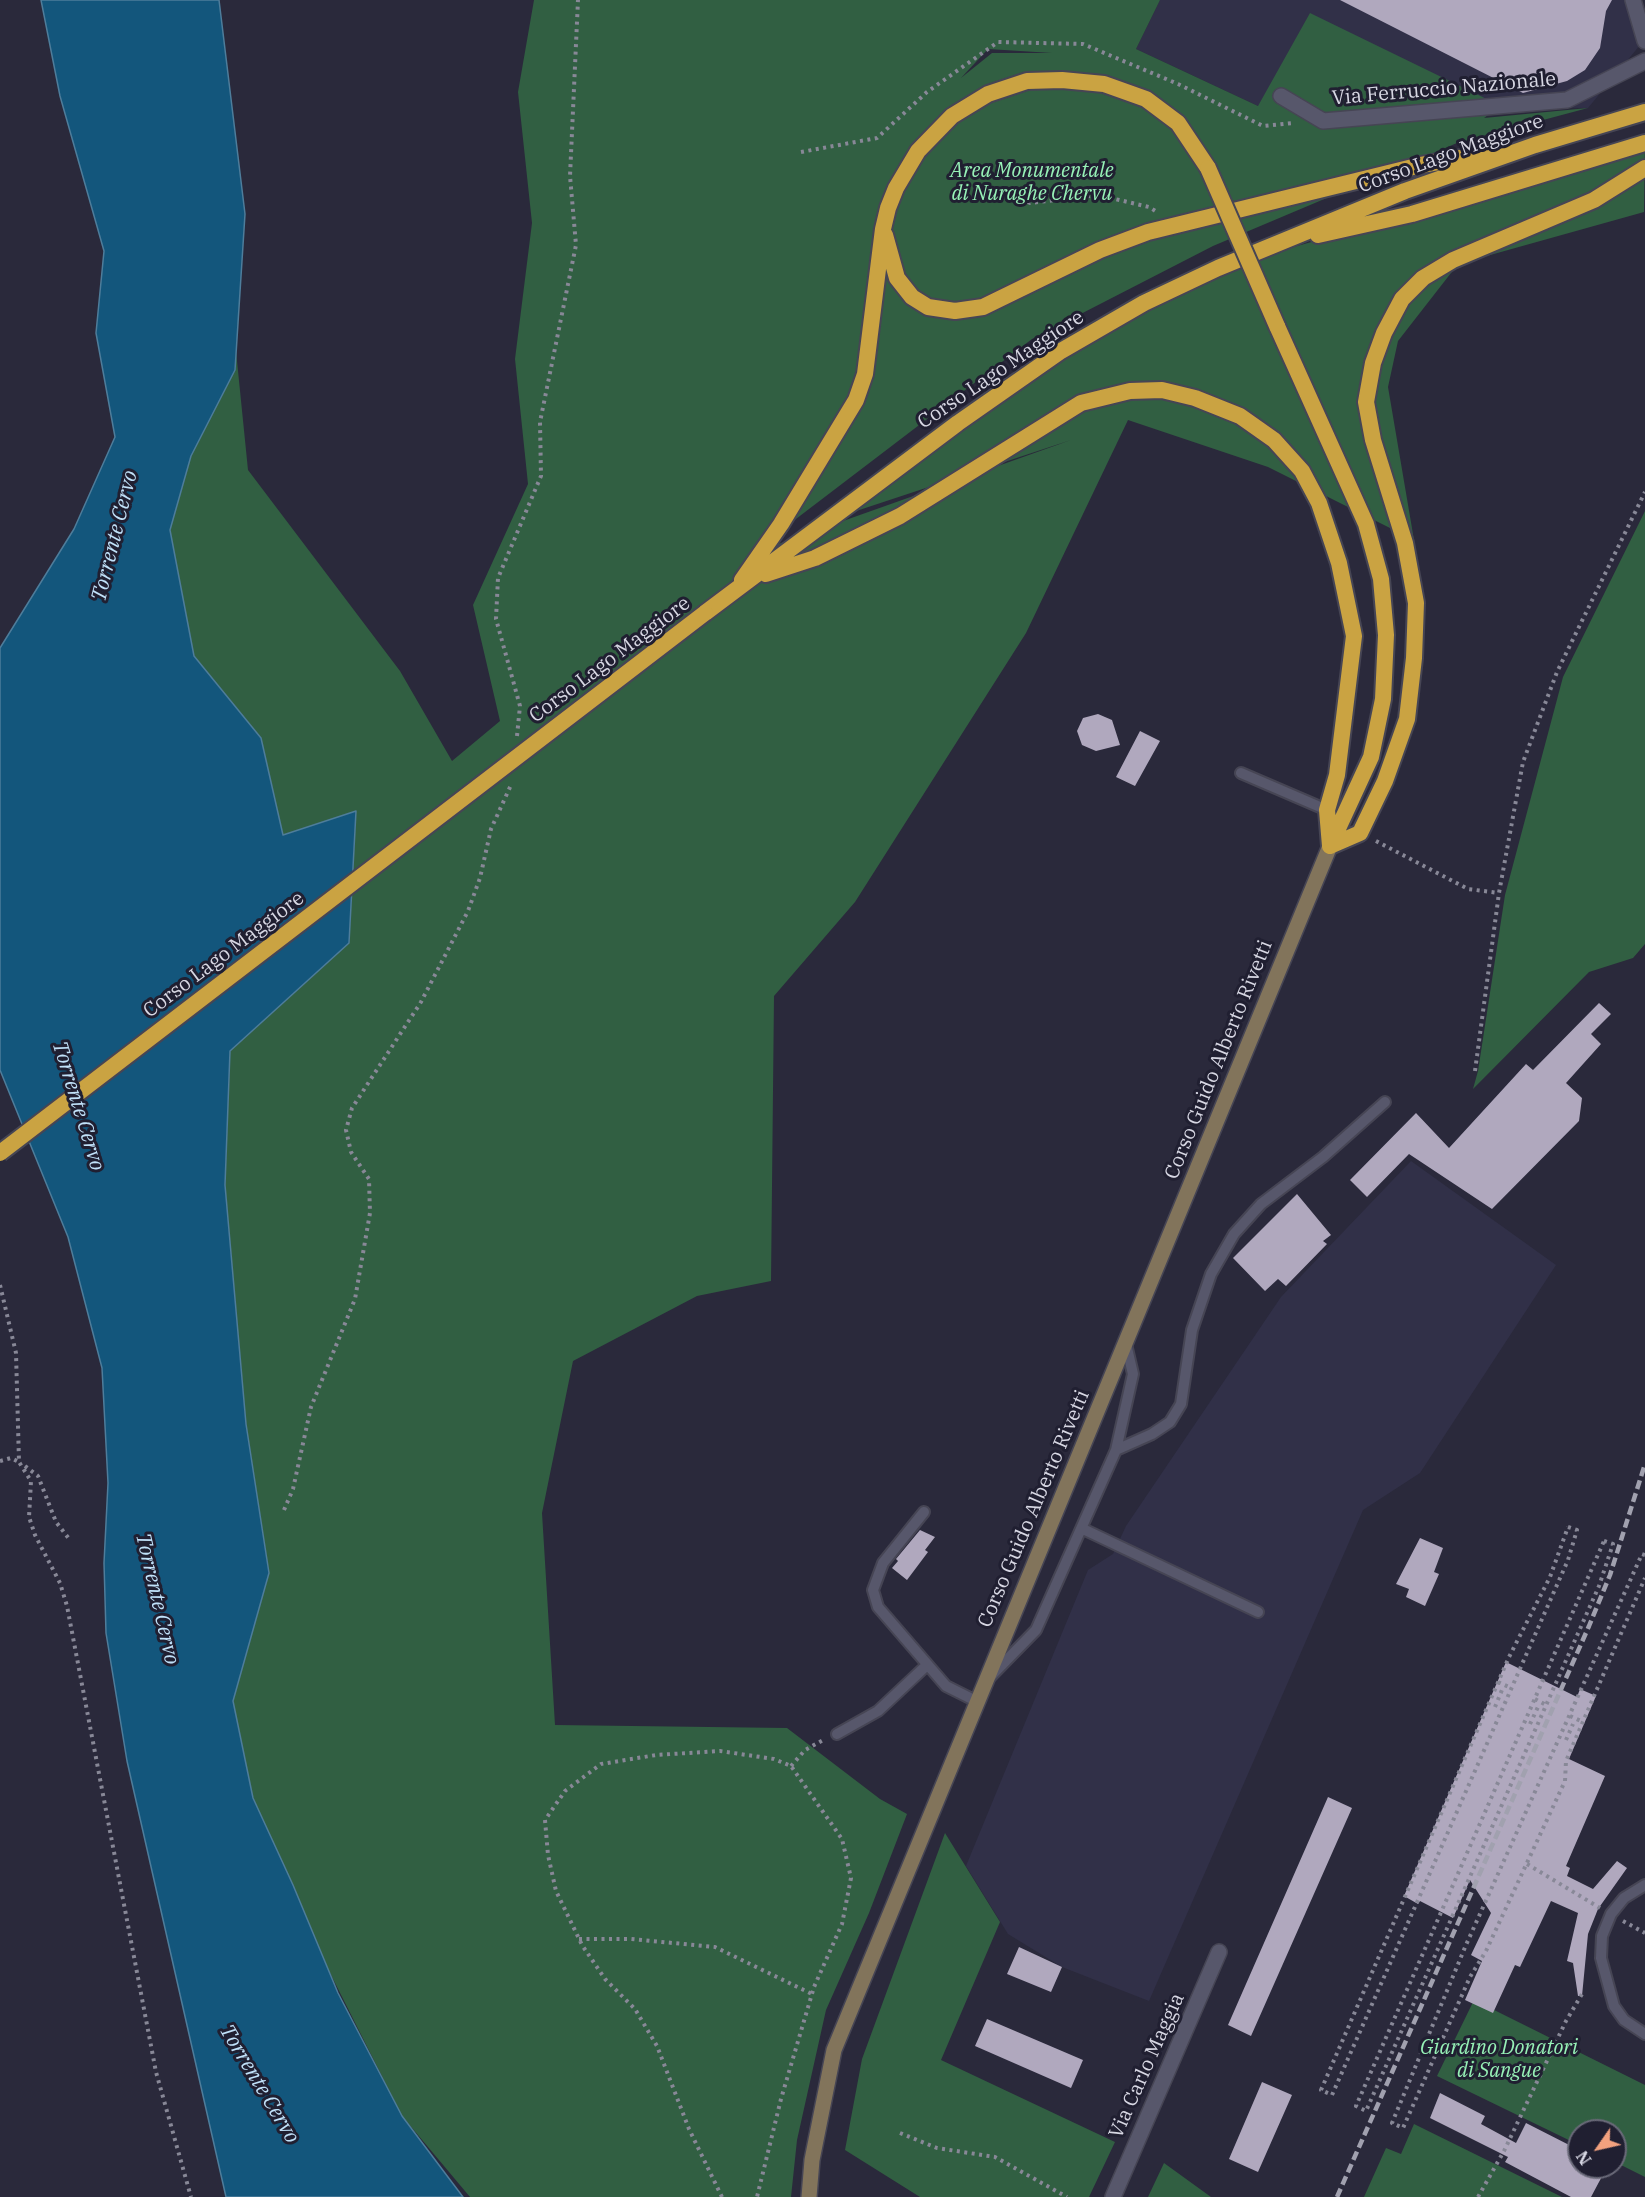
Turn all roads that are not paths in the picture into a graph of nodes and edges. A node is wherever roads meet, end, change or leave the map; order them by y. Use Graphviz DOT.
graph roads {
  1 [pos="1633,0"];
  2 [pos="1645,41"];
  3 [pos="1645,61"];
  4 [pos="1281,96"];
  5 [pos="1645,111"];
  6 [pos="1645,142"];
  7 [pos="1535,145"];
  8 [pos="1645,168"];
  9 [pos="883,229"];
  10 [pos="1273,245"];
  11 [pos="751,580"];
  12 [pos="732,593"];
  13 [pos="1241,773"];
  14 [pos="1327,810"];
  15 [pos="1330,846"];
  16 [pos="1385,1102"];
  17 [pos="0,1153"];
  18 [pos="1126,1344"];
  19 [pos="1116,1450"];
  20 [pos="924,1512"];
  21 [pos="1083,1529"];
  22 [pos="1258,1612"];
  23 [pos="927,1665"];
  24 [pos="983,1685"];
  25 [pos="976,1701"];
  26 [pos="837,1734"];
  27 [pos="1645,1885"];
  28 [pos="1219,1953"];
  29 [pos="1645,2034"];
  30 [pos="809,2197"];
  31 [pos="1113,2197"];
  1 -- 2 [label="street"];
  3 -- 4 [label="street, Via Ferruccio Nazionale"];
  5 -- 7 [label="highway, Corso Lago Maggiore"];
  6 -- 10 [label="highway, Corso Lago Maggiore"];
  7 -- 9 [label="highway"];
  7 -- 10 [label="highway, Corso Lago Maggiore"];
  8 -- 15 [label="highway"];
  9 -- 12 [label="highway"];
  9 -- 15 [label="highway, bridge"];
  10 -- 11 [label="highway, Corso Lago Maggiore"];
  11 -- 12 [label="highway, Corso Lago Maggiore"];
  11 -- 14 [label="highway"];
  12 -- 17 [label="highway, Corso Lago Maggiore, bridge"];
  13 -- 14 [label="lane"];
  14 -- 15 [label="highway"];
  15 -- 18 [label="main road, Corso Guido Alberto Rivetti"];
  16 -- 19 [label="lane"];
  18 -- 19 [label="lane"];
  18 -- 24 [label="main road, Corso Guido Alberto Rivetti"];
  19 -- 21 [label="lane"];
  20 -- 23 [label="lane"];
  21 -- 22 [label="lane"];
  21 -- 24 [label="lane"];
  23 -- 25 [label="lane"];
  23 -- 26 [label="lane"];
  24 -- 25 [label="main road, Corso Guido Alberto Rivetti"];
  25 -- 30 [label="main road, Corso Guido Alberto Rivetti"];
  27 -- 29 [label="lane"];
  28 -- 31 [label="street, Via Carlo Maggia"];
}
